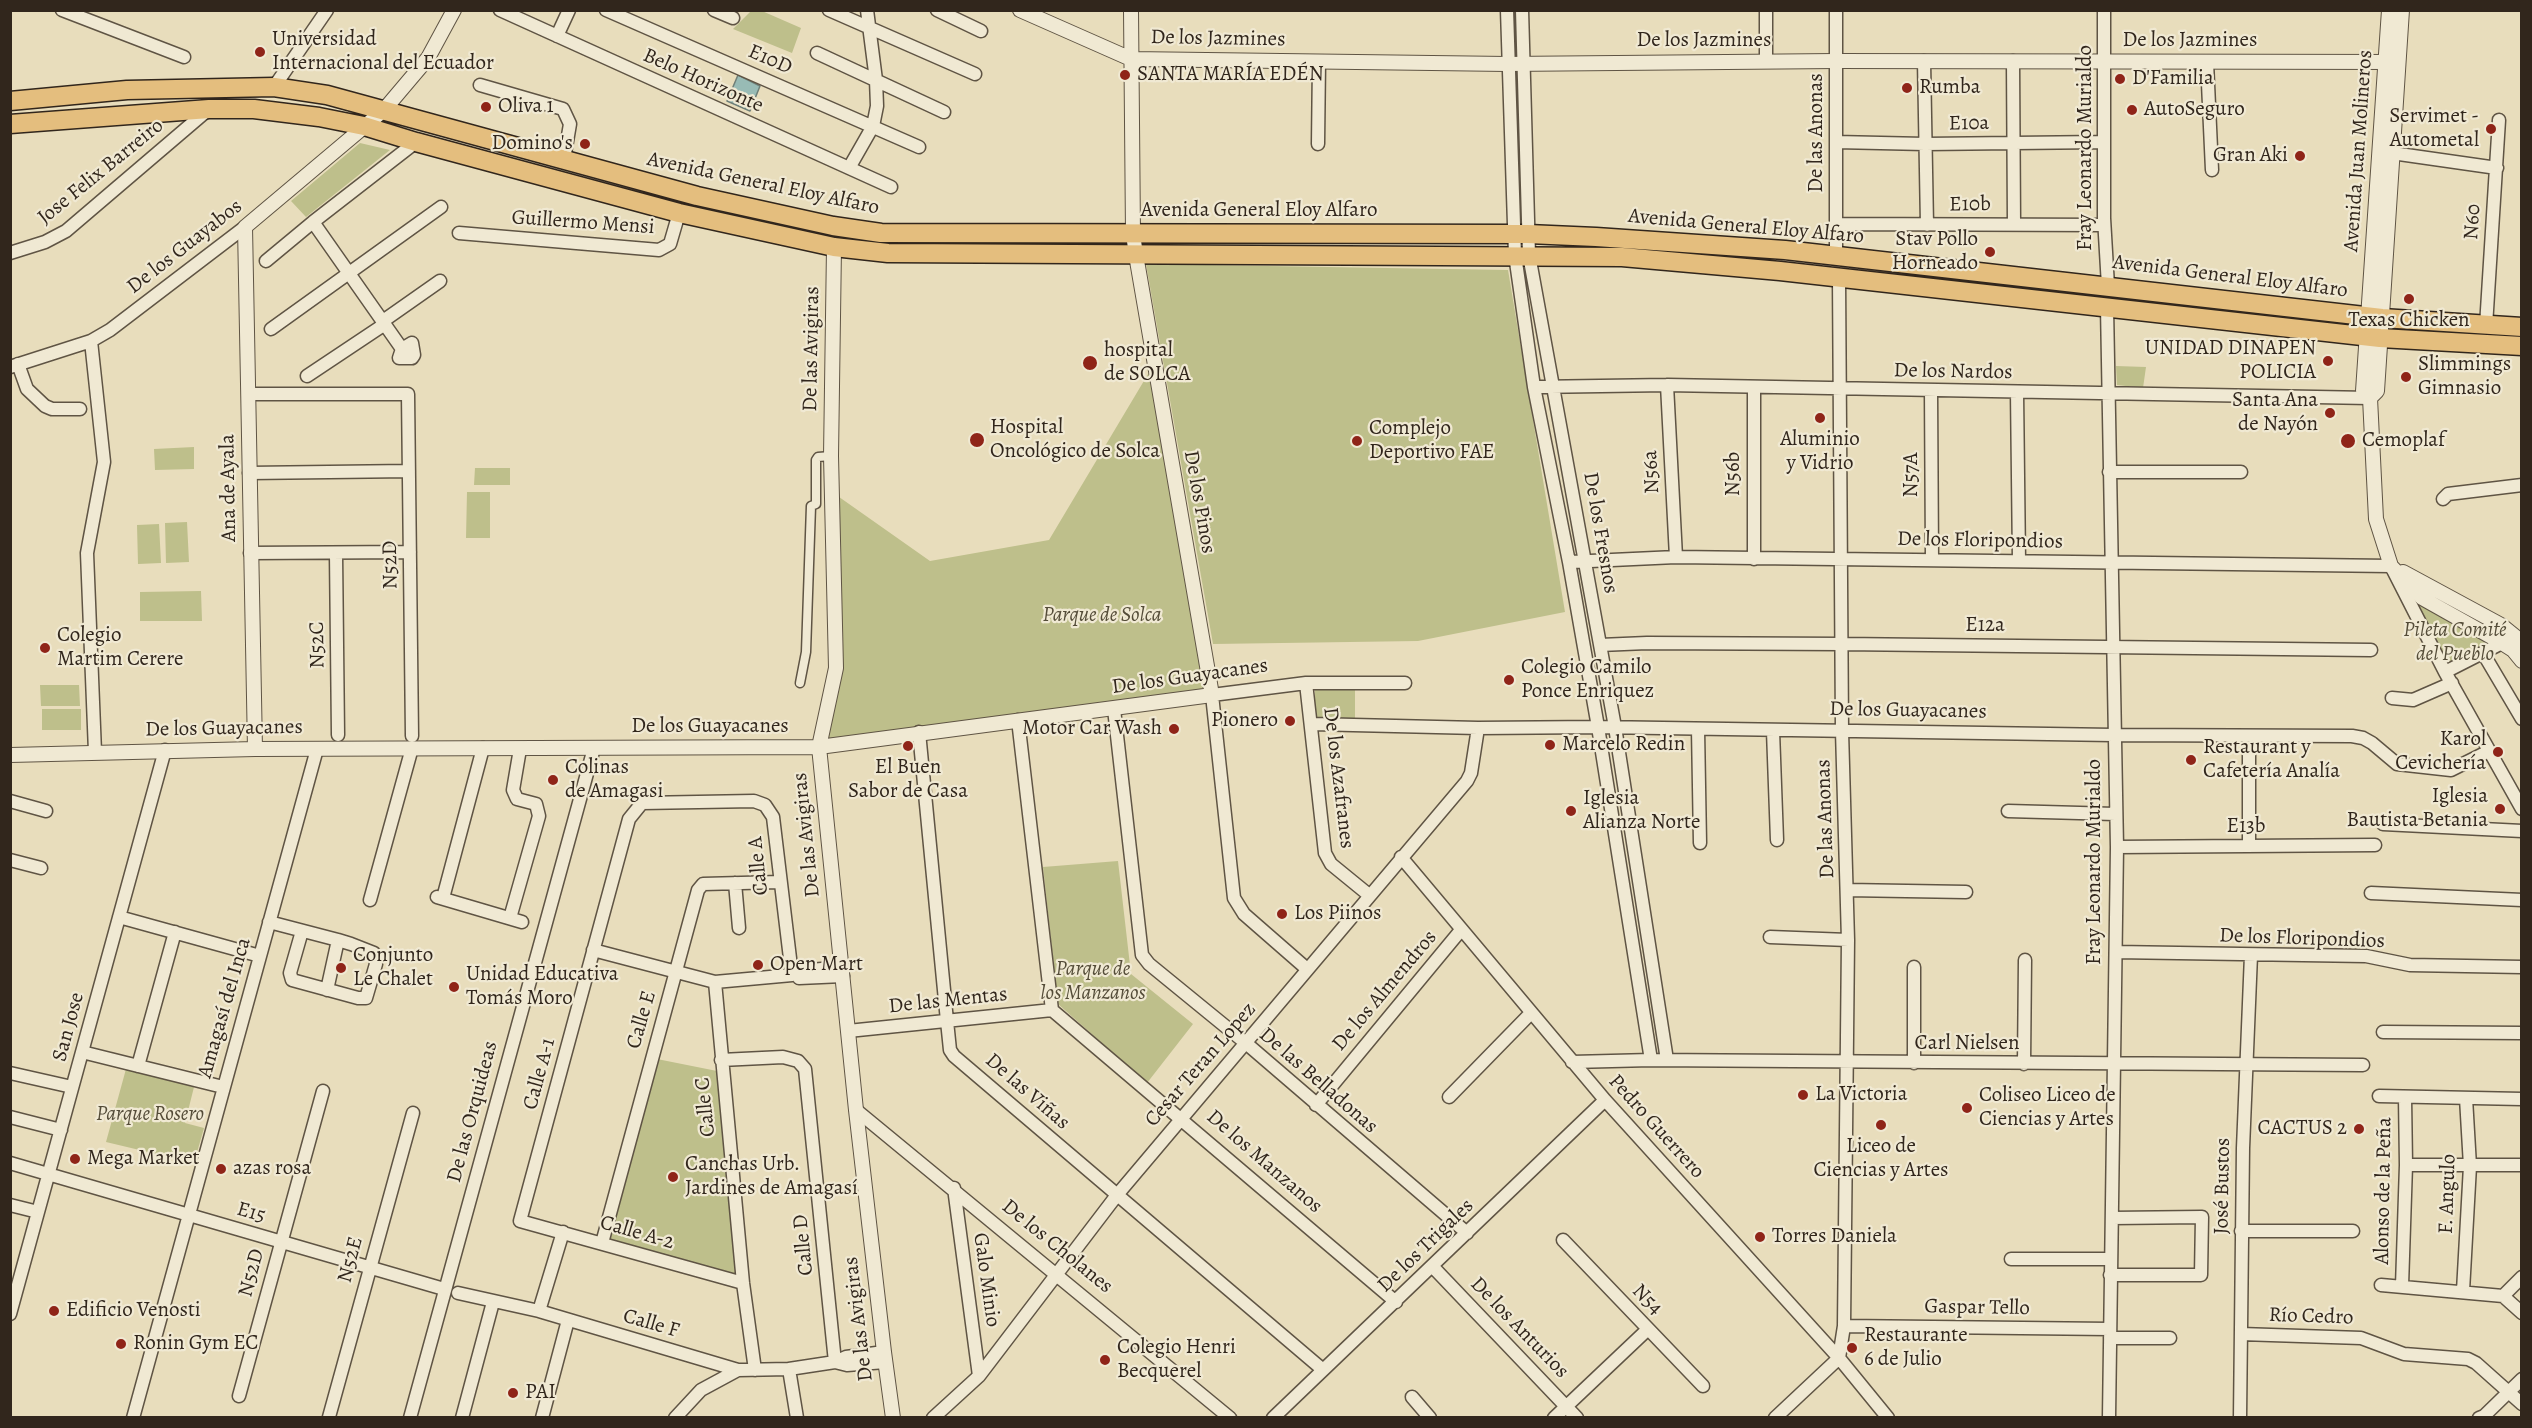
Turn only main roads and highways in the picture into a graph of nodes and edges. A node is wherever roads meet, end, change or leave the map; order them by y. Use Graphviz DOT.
graph roads {
  1 [pos="10,101"];
  2 [pos="10,124"];
  3 [pos="2522,327"];
  4 [pos="2522,346"];
  1 -- 3 [label="main road, Avenida General Eloy Alfaro"];
  2 -- 4 [label="main road, Avenida General Eloy Alfaro"];
}
